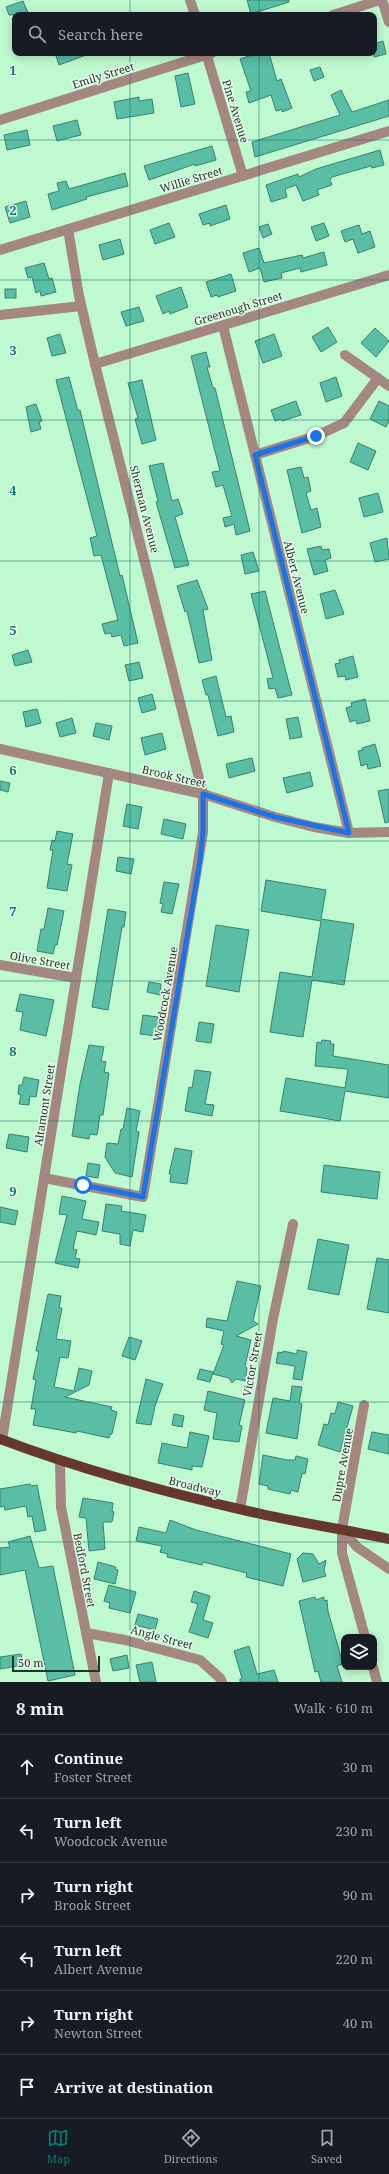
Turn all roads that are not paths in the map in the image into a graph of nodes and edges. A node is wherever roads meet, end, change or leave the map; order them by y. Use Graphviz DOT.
graph roads {
  1 [pos="190,0"];
  2 [pos="381,0"];
  3 [pos="194,12"];
  4 [pos="343,12"];
  5 [pos="389,22"];
  6 [pos="202,56"];
  7 [pos="209,56"];
  8 [pos="0,120"];
  9 [pos="389,131"];
  10 [pos="243,176"];
  11 [pos="68,229"];
  12 [pos="0,250"];
  13 [pos="389,275"];
  14 [pos="81,306"];
  15 [pos="0,315"];
  16 [pos="222,326"];
  17 [pos="345,355"];
  18 [pos="95,364"];
  19 [pos="378,378"];
  20 [pos="389,386"];
  21 [pos="255,455"];
  22 [pos="0,749"];
  23 [pos="109,773"];
  24 [pos="203,794"];
  25 [pos="389,832"];
  26 [pos="349,833"];
  27 [pos="0,964"];
  28 [pos="76,978"];
  29 [pos="44,1178"];
  30 [pos="293,1224"];
  31 [pos="364,1405"];
  32 [pos="1,1440"];
  33 [pos="60,1461"];
  34 [pos="240,1509"];
  35 [pos="342,1529"];
  36 [pos="389,1539"];
  37 [pos="389,1569"];
  38 [pos="86,1633"];
  39 [pos="364,1634"];
  40 [pos="374,1670"];
  41 [pos="96,1682"];
  42 [pos="222,1682"];
  43 [pos="377,1682"];
  1 -- 3 [label="street"];
  2 -- 4 [label="street"];
  2 -- 5 [label="street"];
  6 -- 8 [label="street, Emily Street"];
  7 -- 10 [label="street, Pine Avenue"];
  9 -- 10 [label="street, Willie Street"];
  10 -- 11 [label="street, Willie Street"];
  11 -- 12 [label="street, Willie Street"];
  11 -- 14 [label="street, Sherman Avenue"];
  13 -- 16 [label="street, Greenough Street"];
  14 -- 15 [label="street"];
  14 -- 18 [label="street, Sherman Avenue"];
  16 -- 18 [label="street, Greenough Street"];
  16 -- 21 [label="street, Albert Avenue"];
  17 -- 19 [label="street"];
  18 -- 24 [label="street, Sherman Avenue"];
  19 -- 20 [label="street"];
  19 -- 21 [label="street"];
  21 -- 26 [label="street, Albert Avenue"];
  22 -- 23 [label="street, Brook Street"];
  23 -- 24 [label="street, Brook Street"];
  23 -- 28 [label="street, Altamont Street"];
  24 -- 26 [label="street, Brook Street"];
  24 -- 29 [label="street, Woodcock Avenue"];
  25 -- 26 [label="street, Brook Street"];
  27 -- 28 [label="street, Olive Street"];
  28 -- 29 [label="street, Altamont Street"];
  29 -- 32 [label="street, Altamont Street"];
  30 -- 34 [label="street, Victor Street"];
  31 -- 35 [label="street, Dupre Avenue"];
  32 -- 33 [label="main road, Broadway"];
  33 -- 34 [label="main road, Broadway"];
  33 -- 38 [label="street, Bedford Street"];
  34 -- 35 [label="main road, Broadway"];
  35 -- 36 [label="main road, Broadway"];
  35 -- 37 [label="street"];
  35 -- 39 [label="street, Dupre Avenue"];
  38 -- 41 [label="street, Bedford Street"];
  38 -- 42 [label="street, Angle Street"];
  40 -- 43 [label="street"];
}
